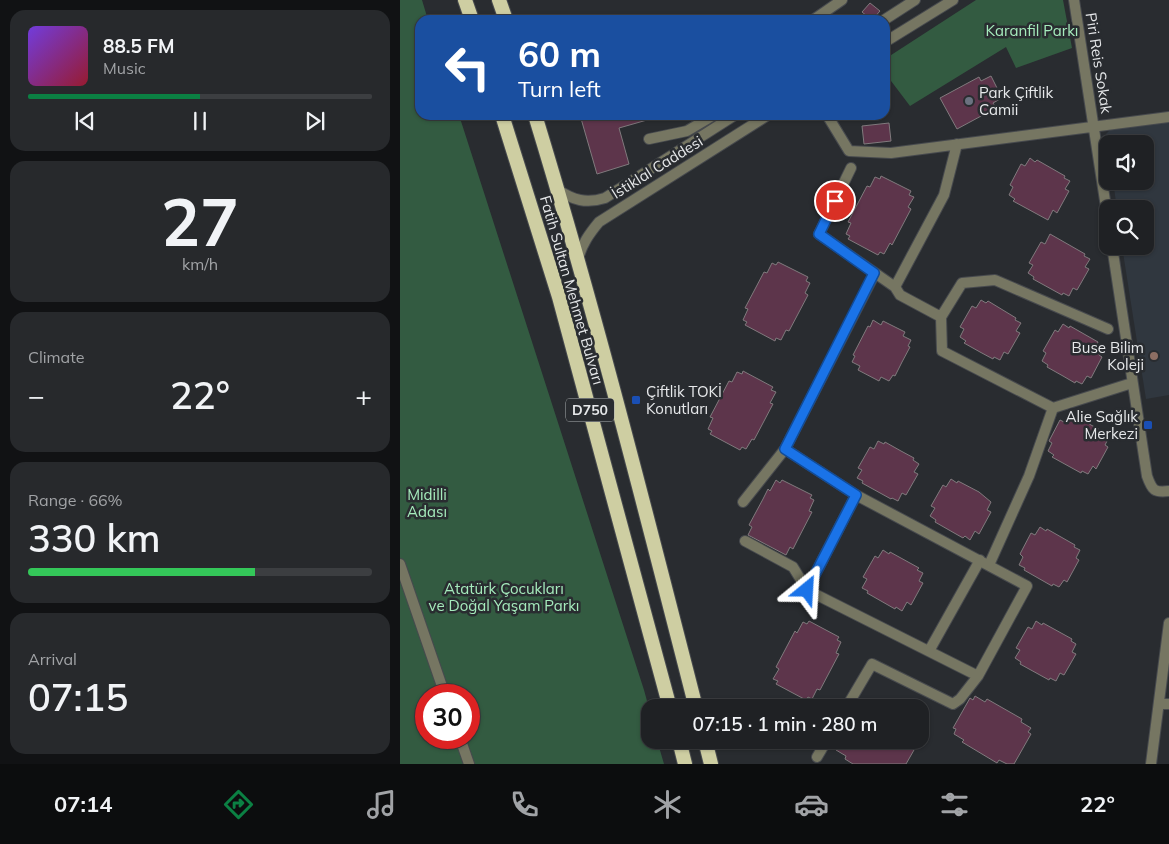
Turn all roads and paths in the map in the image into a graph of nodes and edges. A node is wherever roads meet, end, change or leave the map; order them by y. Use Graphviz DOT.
graph roads {
  1 [pos="466,0"];
  2 [pos="499,0"];
  3 [pos="842,0"];
  4 [pos="916,0"];
  5 [pos="953,0"];
  6 [pos="1074,0"];
  7 [pos="470,15"];
  8 [pos="504,15"];
  9 [pos="820,15"];
  10 [pos="890,16"];
  11 [pos="890,39"];
  12 [pos="1169,117"];
  13 [pos="504,120"];
  14 [pos="537,120"];
  15 [pos="706,120"];
  16 [pos="727,120"];
  17 [pos="760,120"];
  18 [pos="830,120"];
  19 [pos="1093,127"];
  20 [pos="649,139"];
  21 [pos="957,144"];
  22 [pos="850,168"];
  23 [pos="558,190"];
  24 [pos="1105,200"];
  25 [pos="1113,255"];
  26 [pos="578,259"];
  27 [pos="874,273"];
  28 [pos="895,287"];
  29 [pos="941,318"];
  30 [pos="1108,329"];
  31 [pos="1132,383"];
  32 [pos="1052,408"];
  33 [pos="785,449"];
  34 [pos="1169,491"];
  35 [pos="856,495"];
  36 [pos="743,502"];
  37 [pos="744,541"];
  38 [pos="984,562"];
  39 [pos="400,564"];
  40 [pos="807,590"];
  41 [pos="1169,623"];
  42 [pos="929,651"];
  43 [pos="978,676"];
  44 [pos="441,684"];
  45 [pos="668,699"];
  46 [pos="694,699"];
  47 [pos="851,699"];
  48 [pos="1164,704"];
  49 [pos="464,749"];
  50 [pos="681,749"];
  51 [pos="707,749"];
  52 [pos="822,749"];
  53 [pos="817,757"];
  54 [pos="469,764"];
  55 [pos="685,764"];
  56 [pos="711,764"];
  57 [pos="1151,764"];
  1 -- 7 [label="highway"];
  2 -- 8 [label="highway"];
  3 -- 9 [label="street"];
  4 -- 10 [label="street"];
  5 -- 11 [label="street"];
  6 -- 19 [label="street, Piri Reis Sokak"];
  12 -- 19 [label="street"];
  13 -- 45 [label="highway, Fatih Sultan Mehmet Bulvarı / D750"];
  14 -- 23 [label="highway, Fatih Sultan Mehmet Bulvarı / D750"];
  15 -- 20 [label="street"];
  16 -- 23 [label="street, İstiklal Caddesi"];
  17 -- 26 [label="street, İstiklal Caddesi"];
  18 -- 21 [label="street"];
  19 -- 21 [label="street"];
  19 -- 24 [label="street, Piri Reis Sokak"];
  21 -- 28 [label="street"];
  22 -- 27 [label="street"];
  23 -- 26 [label="highway, Fatih Sultan Mehmet Bulvarı / D750"];
  25 -- 31 [label="street"];
  26 -- 46 [label="highway, Fatih Sultan Mehmet Bulvarı / D750"];
  27 -- 28 [label="street"];
  27 -- 33 [label="street"];
  28 -- 29 [label="street"];
  29 -- 30 [label="street"];
  29 -- 32 [label="street"];
  31 -- 32 [label="street"];
  31 -- 34 [label="street"];
  32 -- 38 [label="street"];
  33 -- 35 [label="street"];
  33 -- 36 [label="street"];
  35 -- 38 [label="street"];
  35 -- 40 [label="street"];
  37 -- 40 [label="street"];
  38 -- 42 [label="street"];
  38 -- 43 [label="street"];
  39 -- 44 [label="street"];
  40 -- 42 [label="street"];
  41 -- 48 [label="street"];
  42 -- 43 [label="street"];
  43 -- 47 [label="street"];
  48 -- 57 [label="street"];
  49 -- 54 [label="street"];
  50 -- 55 [label="highway"];
  51 -- 56 [label="highway"];
  52 -- 53 [label="street"];
}
